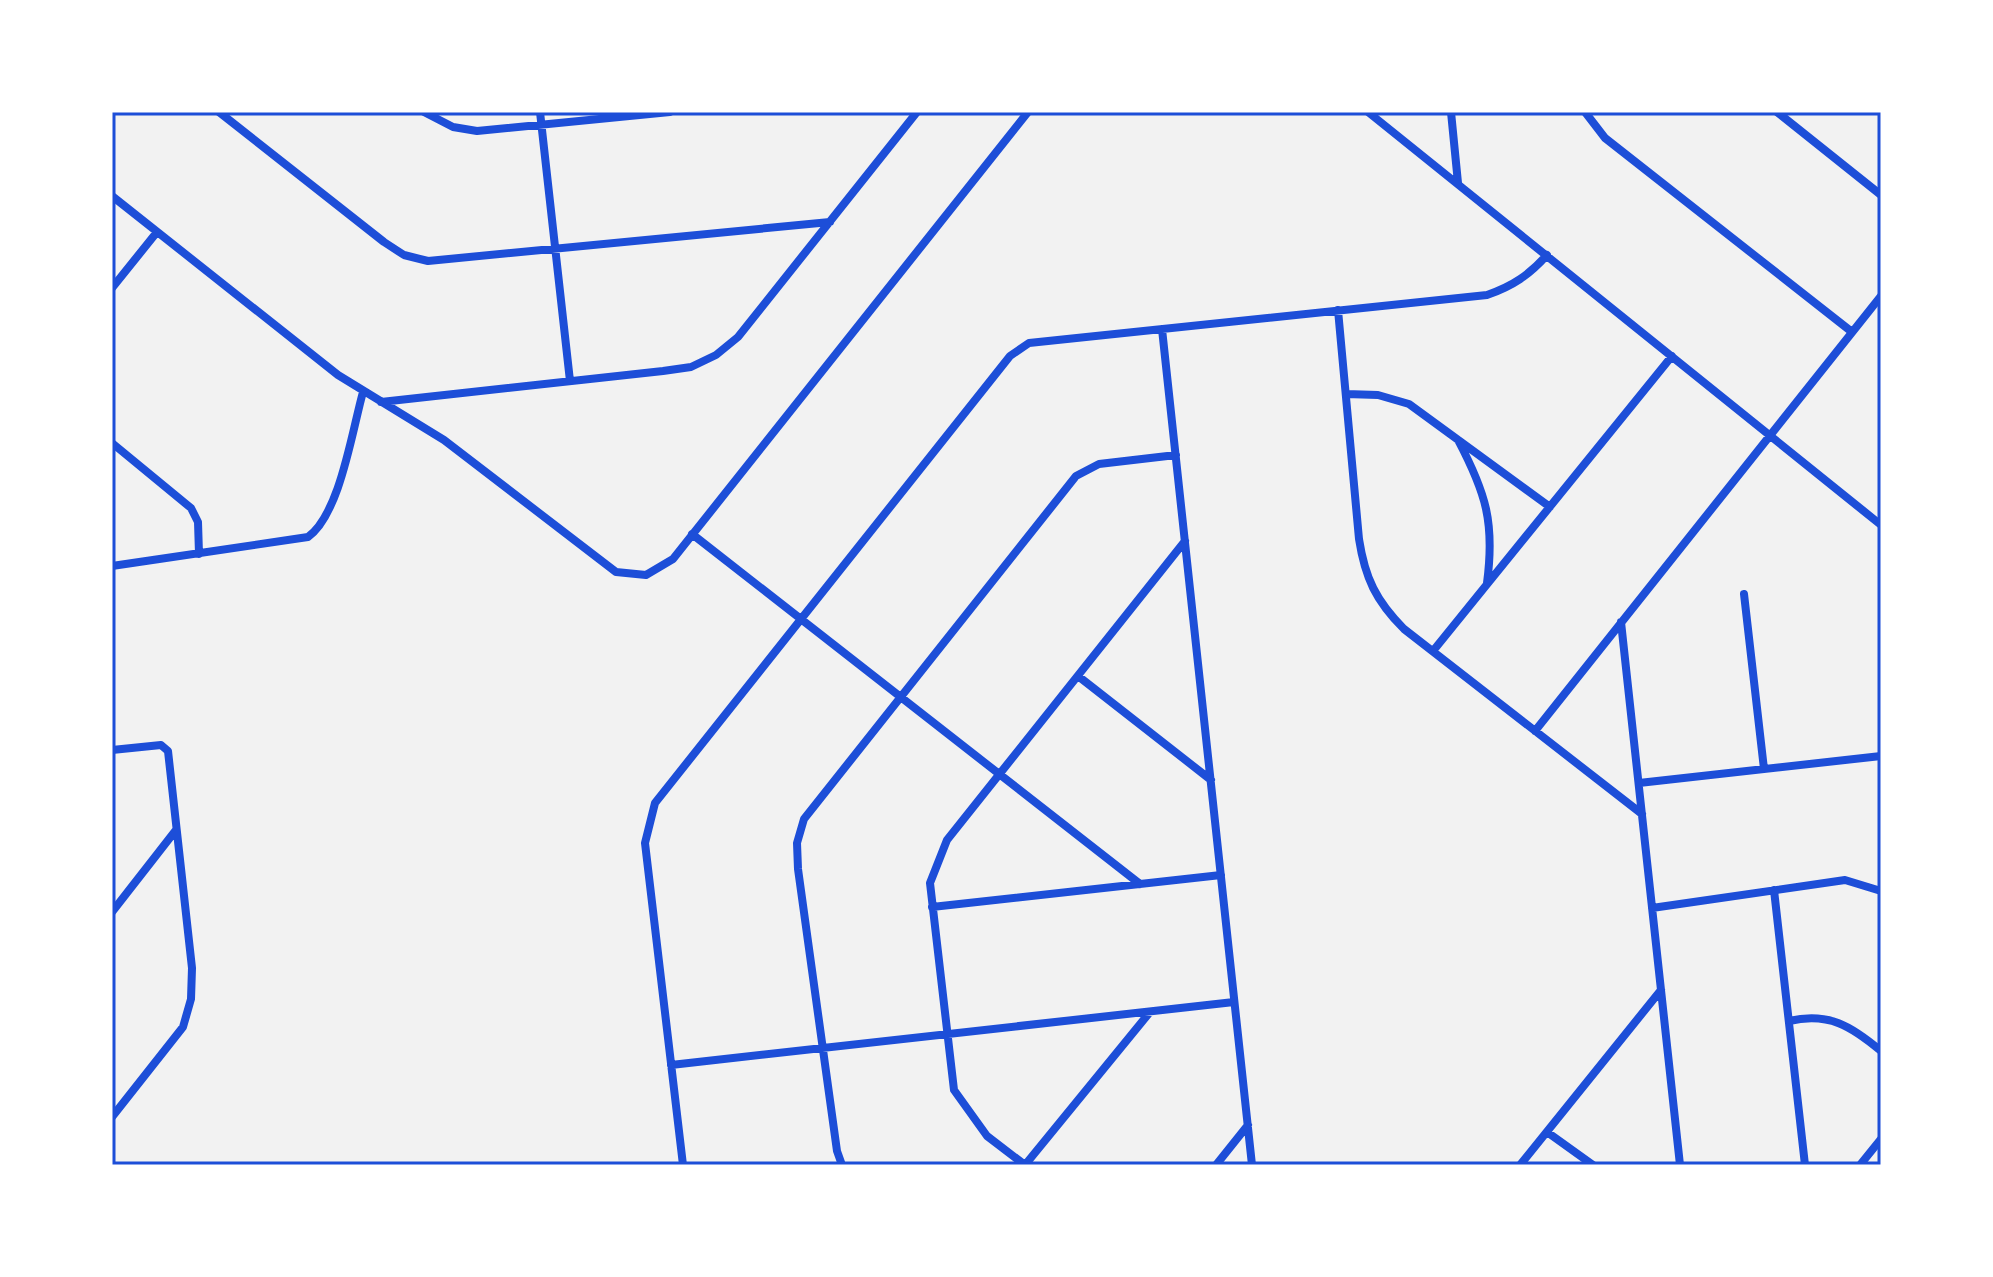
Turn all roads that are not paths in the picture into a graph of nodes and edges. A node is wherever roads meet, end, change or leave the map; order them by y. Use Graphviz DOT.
graph roads {
  1 [pos="219,112"];
  2 [pos="424,112"];
  3 [pos="540,112"];
  4 [pos="670,112"];
  5 [pos="917,112"];
  6 [pos="1028,112"];
  7 [pos="1368,112"];
  8 [pos="1451,112"];
  9 [pos="1585,112"];
  10 [pos="1777,112"];
  11 [pos="542,124"];
  12 [pos="1458,183"];
  13 [pos="1881,195"];
  14 [pos="112,196"];
  15 [pos="830,222"];
  16 [pos="157,232"];
  17 [pos="556,249"];
  18 [pos="1547,255"];
  19 [pos="112,288"];
  20 [pos="1881,296"];
  21 [pos="1338,310"];
  22 [pos="1162,329"];
  23 [pos="1852,332"];
  24 [pos="1672,356"];
  25 [pos="570,381"];
  26 [pos="363,392"];
  27 [pos="1346,394"];
  28 [pos="380,402"];
  29 [pos="1456,435"];
  30 [pos="1770,435"];
  31 [pos="112,443"];
  32 [pos="1176,455"];
  33 [pos="1550,507"];
  34 [pos="1881,525"];
  35 [pos="692,534"];
  36 [pos="1185,541"];
  37 [pos="199,554"];
  38 [pos="112,566"];
  39 [pos="1487,584"];
  40 [pos="1744,594"];
  41 [pos="801,619"];
  42 [pos="1621,622"];
  43 [pos="1433,651"];
  44 [pos="1078,676"];
  45 [pos="900,696"];
  46 [pos="1535,731"];
  47 [pos="112,750"];
  48 [pos="1881,756"];
  49 [pos="1764,769"];
  50 [pos="1000,774"];
  51 [pos="1211,780"];
  52 [pos="1639,783"];
  53 [pos="1642,814"];
  54 [pos="177,829"];
  55 [pos="1221,875"];
  56 [pos="1140,884"];
  57 [pos="1774,890"];
  58 [pos="1881,891"];
  59 [pos="932,907"];
  60 [pos="1652,908"];
  61 [pos="112,912"];
  62 [pos="1661,990"];
  63 [pos="1234,1002"];
  64 [pos="1151,1011"];
  65 [pos="1789,1021"];
  66 [pos="946,1034"];
  67 [pos="822,1048"];
  68 [pos="1881,1051"];
  69 [pos="671,1065"];
  70 [pos="112,1117"];
  71 [pos="1248,1125"];
  72 [pos="1547,1132"];
  73 [pos="1881,1139"];
  74 [pos="683,1165"];
  75 [pos="842,1165"];
  76 [pos="1025,1165"];
  77 [pos="1216,1165"];
  78 [pos="1252,1165"];
  79 [pos="1520,1165"];
  80 [pos="1593,1165"];
  81 [pos="1680,1165"];
  82 [pos="1805,1165"];
  83 [pos="1860,1165"];
  1 -- 17 [label="street"];
  2 -- 11 [label="street"];
  3 -- 11 [label="street"];
  4 -- 11 [label="street"];
  5 -- 15 [label="street"];
  6 -- 35 [label="street"];
  7 -- 12 [label="street"];
  8 -- 12 [label="street"];
  9 -- 23 [label="street"];
  10 -- 13 [label="street"];
  11 -- 17 [label="street"];
  12 -- 18 [label="street"];
  14 -- 16 [label="street"];
  15 -- 17 [label="street"];
  15 -- 25 [label="street"];
  16 -- 19 [label="street"];
  16 -- 26 [label="street"];
  17 -- 25 [label="street"];
  18 -- 21 [label="street"];
  18 -- 24 [label="street"];
  20 -- 23 [label="street"];
  21 -- 22 [label="street"];
  21 -- 27 [label="street"];
  22 -- 32 [label="street"];
  22 -- 41 [label="street"];
  23 -- 30 [label="street"];
  24 -- 30 [label="street"];
  24 -- 33 [label="street"];
  25 -- 28 [label="street"];
  26 -- 28 [label="street"];
  26 -- 37 [label="street"];
  27 -- 29 [label="street"];
  27 -- 43 [label="street"];
  28 -- 35 [label="street"];
  29 -- 33 [label="street"];
  29 -- 39 [label="street"];
  30 -- 34 [label="street"];
  30 -- 42 [label="street"];
  31 -- 37 [label="street"];
  32 -- 36 [label="street"];
  32 -- 45 [label="street"];
  33 -- 39 [label="street"];
  35 -- 41 [label="street"];
  36 -- 44 [label="street"];
  36 -- 51 [label="street"];
  37 -- 38 [label="street"];
  39 -- 43 [label="street"];
  40 -- 49 [label="street"];
  41 -- 45 [label="street"];
  41 -- 69 [label="street"];
  42 -- 46 [label="street"];
  42 -- 52 [label="street"];
  43 -- 46 [label="street"];
  44 -- 50 [label="street"];
  44 -- 51 [label="street"];
  45 -- 50 [label="street"];
  45 -- 67 [label="street"];
  46 -- 53 [label="street"];
  47 -- 54 [label="street"];
  48 -- 49 [label="street"];
  49 -- 52 [label="street"];
  50 -- 56 [label="street"];
  50 -- 59 [label="street"];
  51 -- 55 [label="street"];
  52 -- 53 [label="street"];
  53 -- 60 [label="street"];
  54 -- 61 [label="street"];
  54 -- 70 [label="street"];
  55 -- 56 [label="street"];
  55 -- 63 [label="street"];
  56 -- 59 [label="street"];
  57 -- 58 [label="street"];
  57 -- 60 [label="street"];
  57 -- 65 [label="street"];
  59 -- 66 [label="street"];
  60 -- 62 [label="street"];
  62 -- 72 [label="street"];
  62 -- 81 [label="street"];
  63 -- 64 [label="street"];
  63 -- 71 [label="street"];
  64 -- 66 [label="street"];
  64 -- 76 [label="street"];
  65 -- 68 [label="street"];
  65 -- 82 [label="street"];
  66 -- 67 [label="street"];
  66 -- 76 [label="street"];
  67 -- 69 [label="street"];
  67 -- 75 [label="street"];
  69 -- 74 [label="street"];
  71 -- 77 [label="street"];
  71 -- 78 [label="street"];
  72 -- 79 [label="street"];
  72 -- 80 [label="street"];
  73 -- 83 [label="street"];
}
